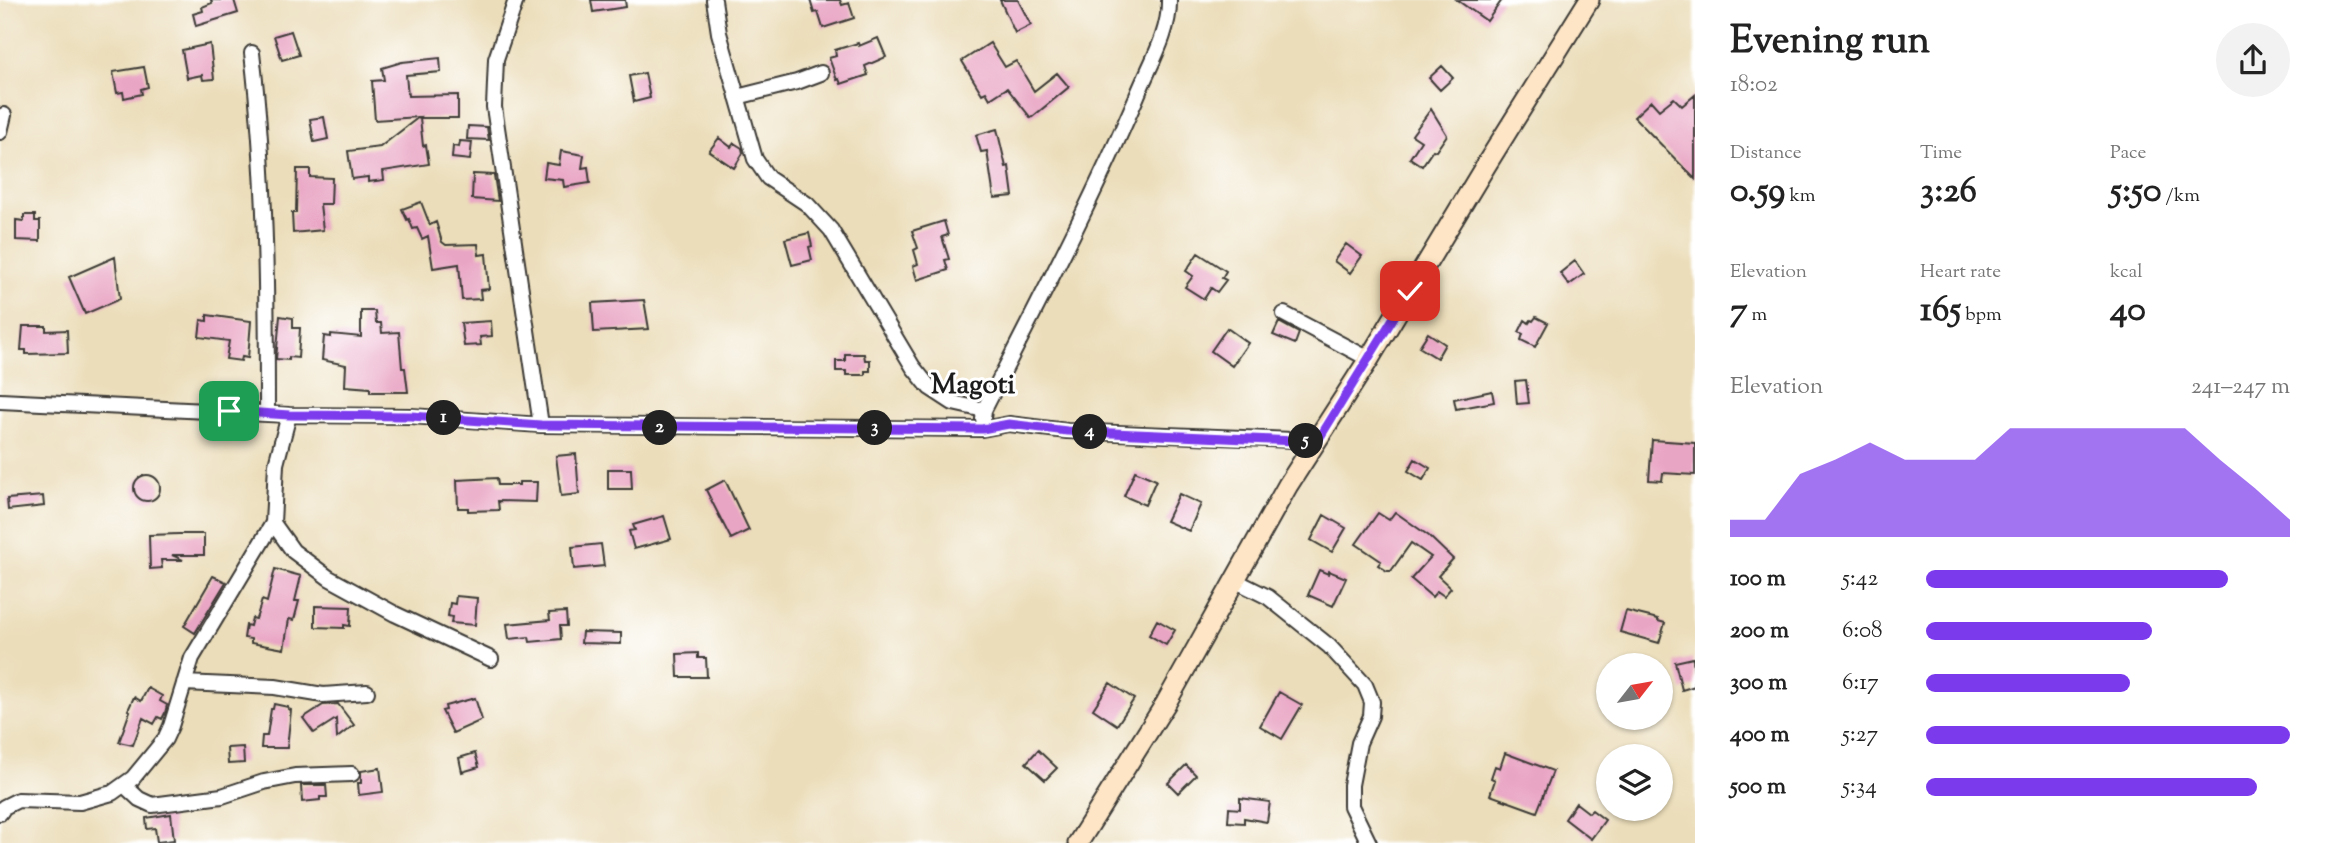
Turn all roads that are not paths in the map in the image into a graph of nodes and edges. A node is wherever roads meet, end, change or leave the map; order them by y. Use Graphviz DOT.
graph roads {
  1 [pos="516,0"];
  2 [pos="714,0"];
  3 [pos="1169,0"];
  4 [pos="1589,0"];
  5 [pos="252,52"];
  6 [pos="821,74"];
  7 [pos="737,97"];
  8 [pos="4,115"];
  9 [pos="0,132"];
  10 [pos="1284,314"];
  11 [pos="1369,359"];
  12 [pos="0,401"];
  13 [pos="984,410"];
  14 [pos="267,412"];
  15 [pos="289,415"];
  16 [pos="541,425"];
  17 [pos="982,429"];
  18 [pos="1317,442"];
  19 [pos="273,523"];
  20 [pos="1234,580"];
  21 [pos="491,659"];
  22 [pos="184,683"];
  23 [pos="367,692"];
  24 [pos="352,774"];
  25 [pos="124,785"];
  26 [pos="0,813"];
  27 [pos="1078,843"];
  28 [pos="1368,843"];
  1 -- 16 [label="street"];
  2 -- 7 [label="street"];
  3 -- 13 [label="street"];
  4 -- 11 [label="street"];
  5 -- 14 [label="street"];
  6 -- 7 [label="street"];
  7 -- 13 [label="street"];
  8 -- 9 [label="street"];
  10 -- 11 [label="street"];
  11 -- 18 [label="street"];
  12 -- 14 [label="street"];
  13 -- 17 [label="street"];
  14 -- 15 [label="street"];
  15 -- 16 [label="street"];
  15 -- 19 [label="street"];
  16 -- 17 [label="street"];
  17 -- 18 [label="street"];
  18 -- 20 [label="street"];
  19 -- 21 [label="street"];
  19 -- 22 [label="street"];
  20 -- 27 [label="street"];
  20 -- 28 [label="street"];
  22 -- 23 [label="street"];
  22 -- 25 [label="street"];
  24 -- 25 [label="street"];
  25 -- 26 [label="street"];
}
